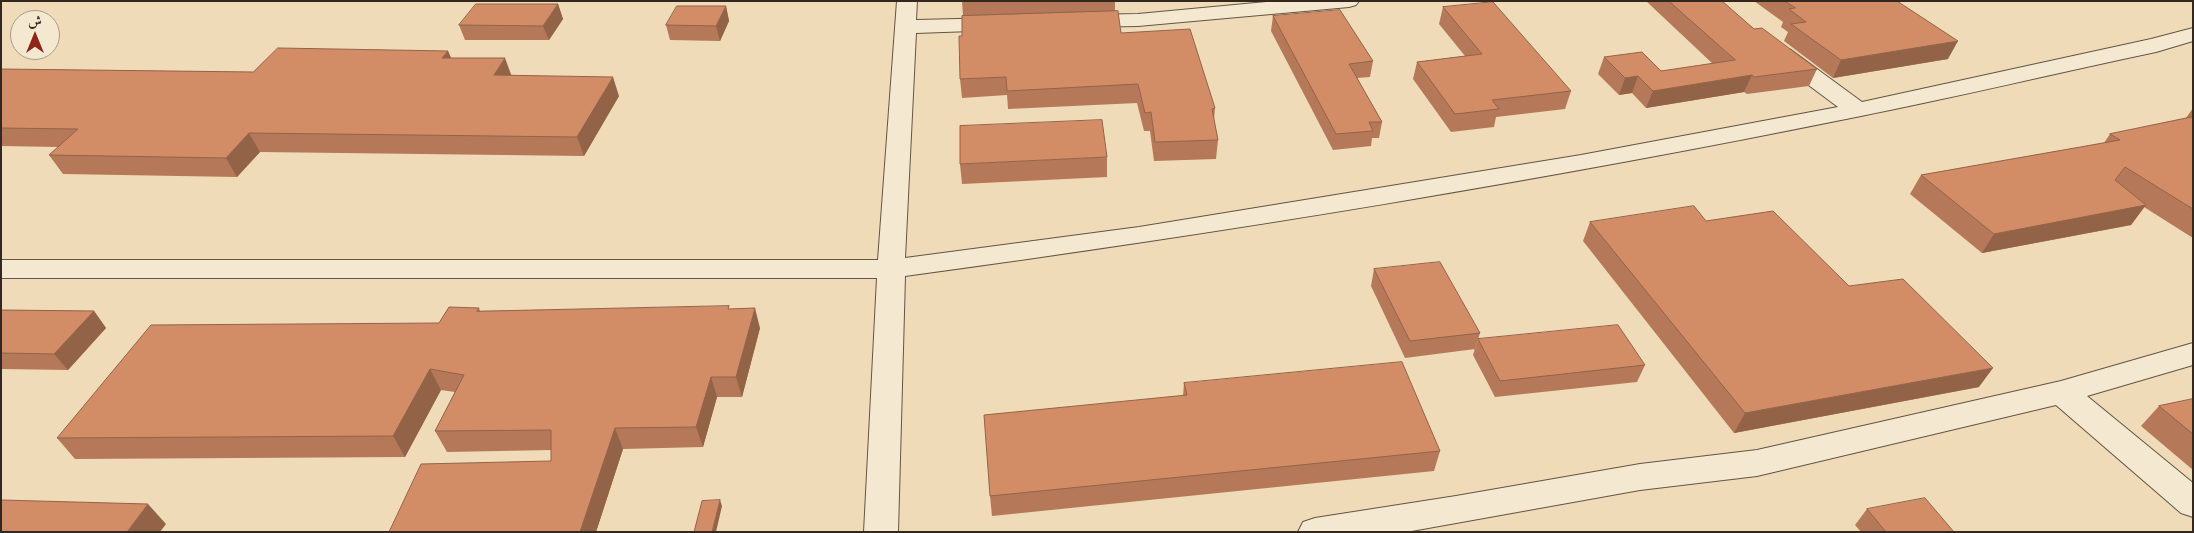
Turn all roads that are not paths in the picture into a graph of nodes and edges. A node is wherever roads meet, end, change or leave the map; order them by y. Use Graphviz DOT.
graph roads {
  1 [pos="1349,1"];
  2 [pos="1322,2"];
  3 [pos="907,14"];
  4 [pos="1061,22"];
  5 [pos="1022,23"];
  6 [pos="2193,34"];
  7 [pos="1770,45"];
  8 [pos="1858,110"];
  9 [pos="1,269"];
  10 [pos="891,269"];
  11 [pos="2193,354"];
  12 [pos="2061,392"];
  13 [pos="2193,503"];
  14 [pos="881,532"];
  15 [pos="1315,532"];
  1 -- 2 [label="street"];
  2 -- 4 [label="street"];
  3 -- 5 [label="street"];
  3 -- 10 [label="street"];
  6 -- 8 [label="street"];
  7 -- 8 [label="street"];
  8 -- 10 [label="street"];
  9 -- 10 [label="street"];
  10 -- 14 [label="street"];
  11 -- 12 [label="street"];
  12 -- 13 [label="street"];
  12 -- 15 [label="street"];
}
